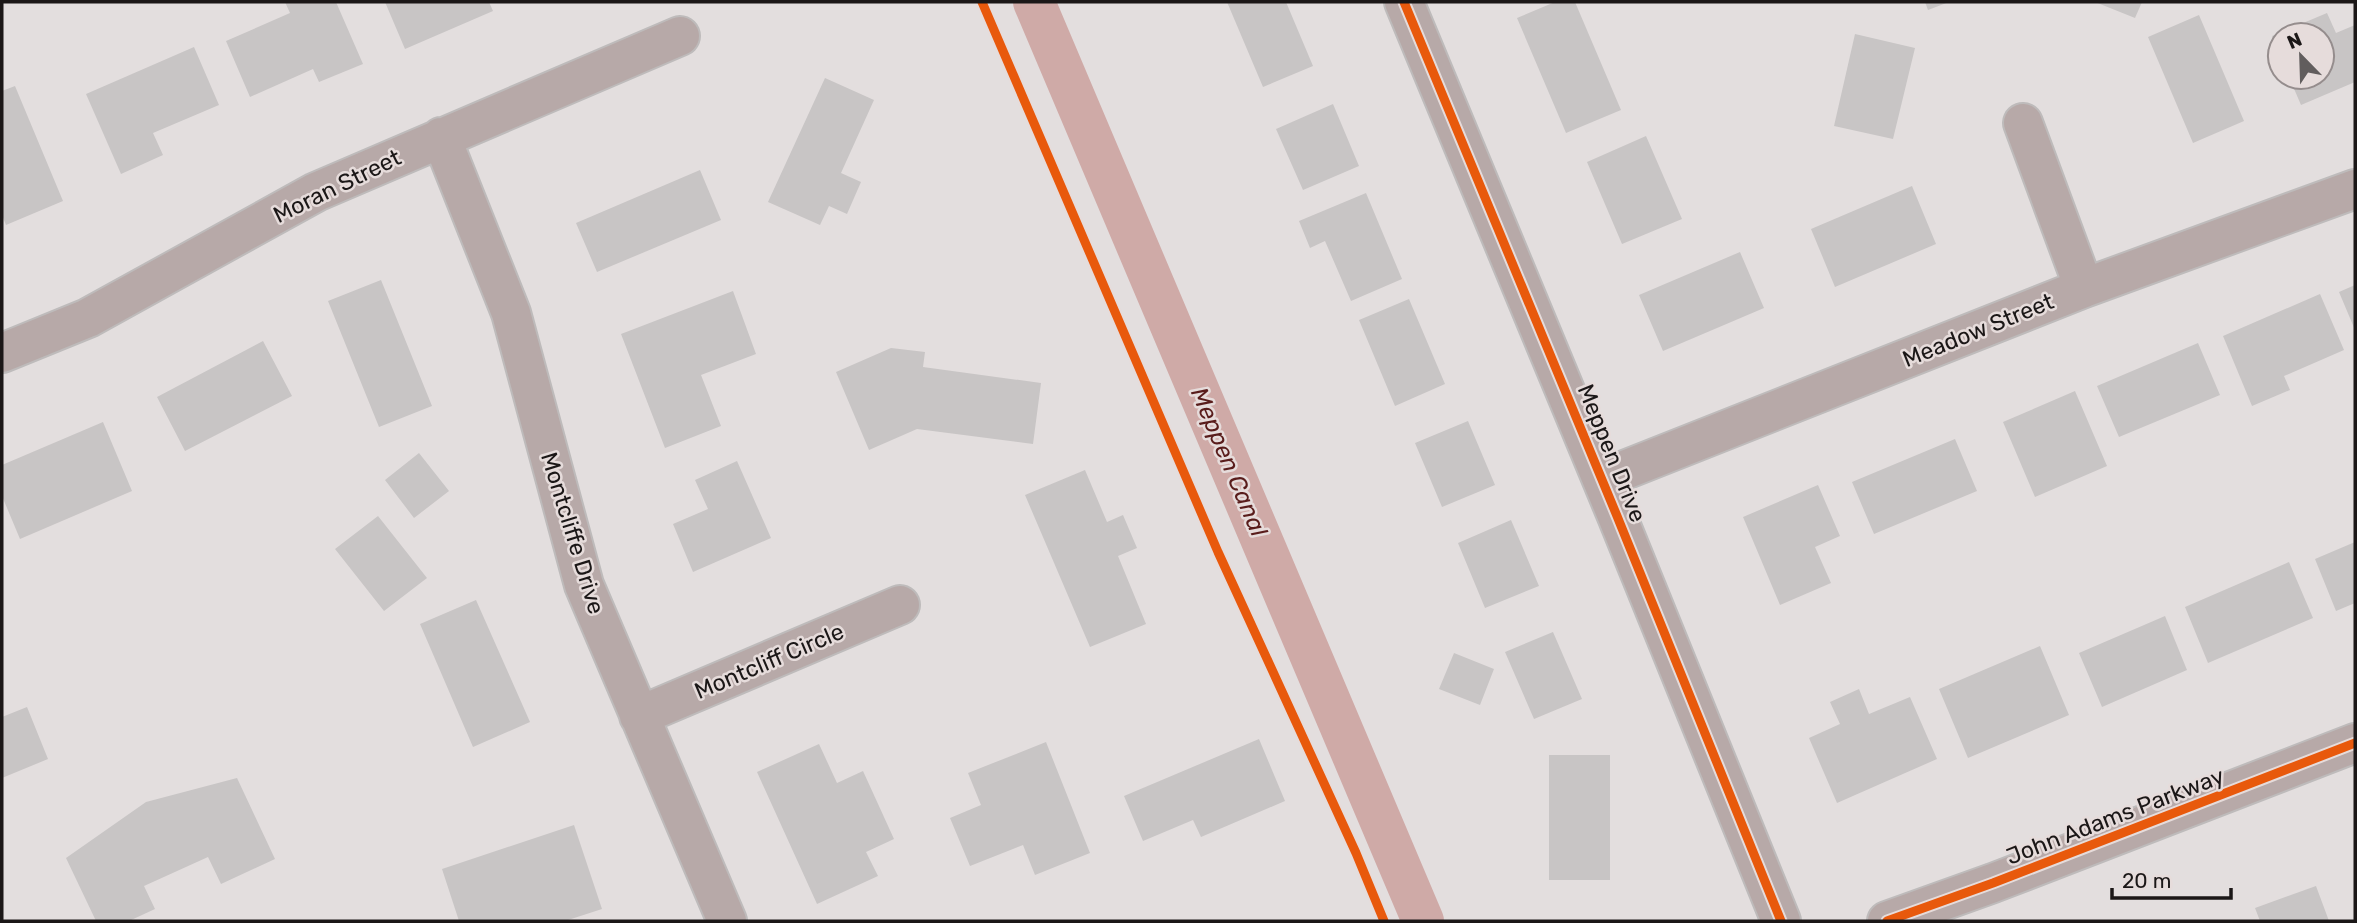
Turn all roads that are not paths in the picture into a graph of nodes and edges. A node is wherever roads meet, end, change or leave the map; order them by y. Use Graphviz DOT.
graph roads {
  1 [pos="1404,2"];
  2 [pos="680,36"];
  3 [pos="2023,123"];
  4 [pos="441,137"];
  5 [pos="2355,188"];
  6 [pos="2084,288"];
  7 [pos="2,353"];
  8 [pos="1602,479"];
  9 [pos="900,605"];
  10 [pos="639,716"];
  11 [pos="2355,743"];
  12 [pos="727,921"];
  13 [pos="1781,921"];
  14 [pos="1887,921"];
  1 -- 8 [label="street, Meppen Drive"];
  2 -- 4 [label="street, Moran Street"];
  3 -- 6 [label="street"];
  4 -- 7 [label="street, Moran Street"];
  4 -- 10 [label="street, Montcliffe Drive"];
  5 -- 6 [label="street, Meadow Street"];
  6 -- 8 [label="street, Meadow Street"];
  8 -- 13 [label="street, Meppen Drive"];
  9 -- 10 [label="street, Montcliff Circle"];
  10 -- 12 [label="street, Montcliffe Drive"];
  11 -- 14 [label="street, John Adams Parkway"];
}
